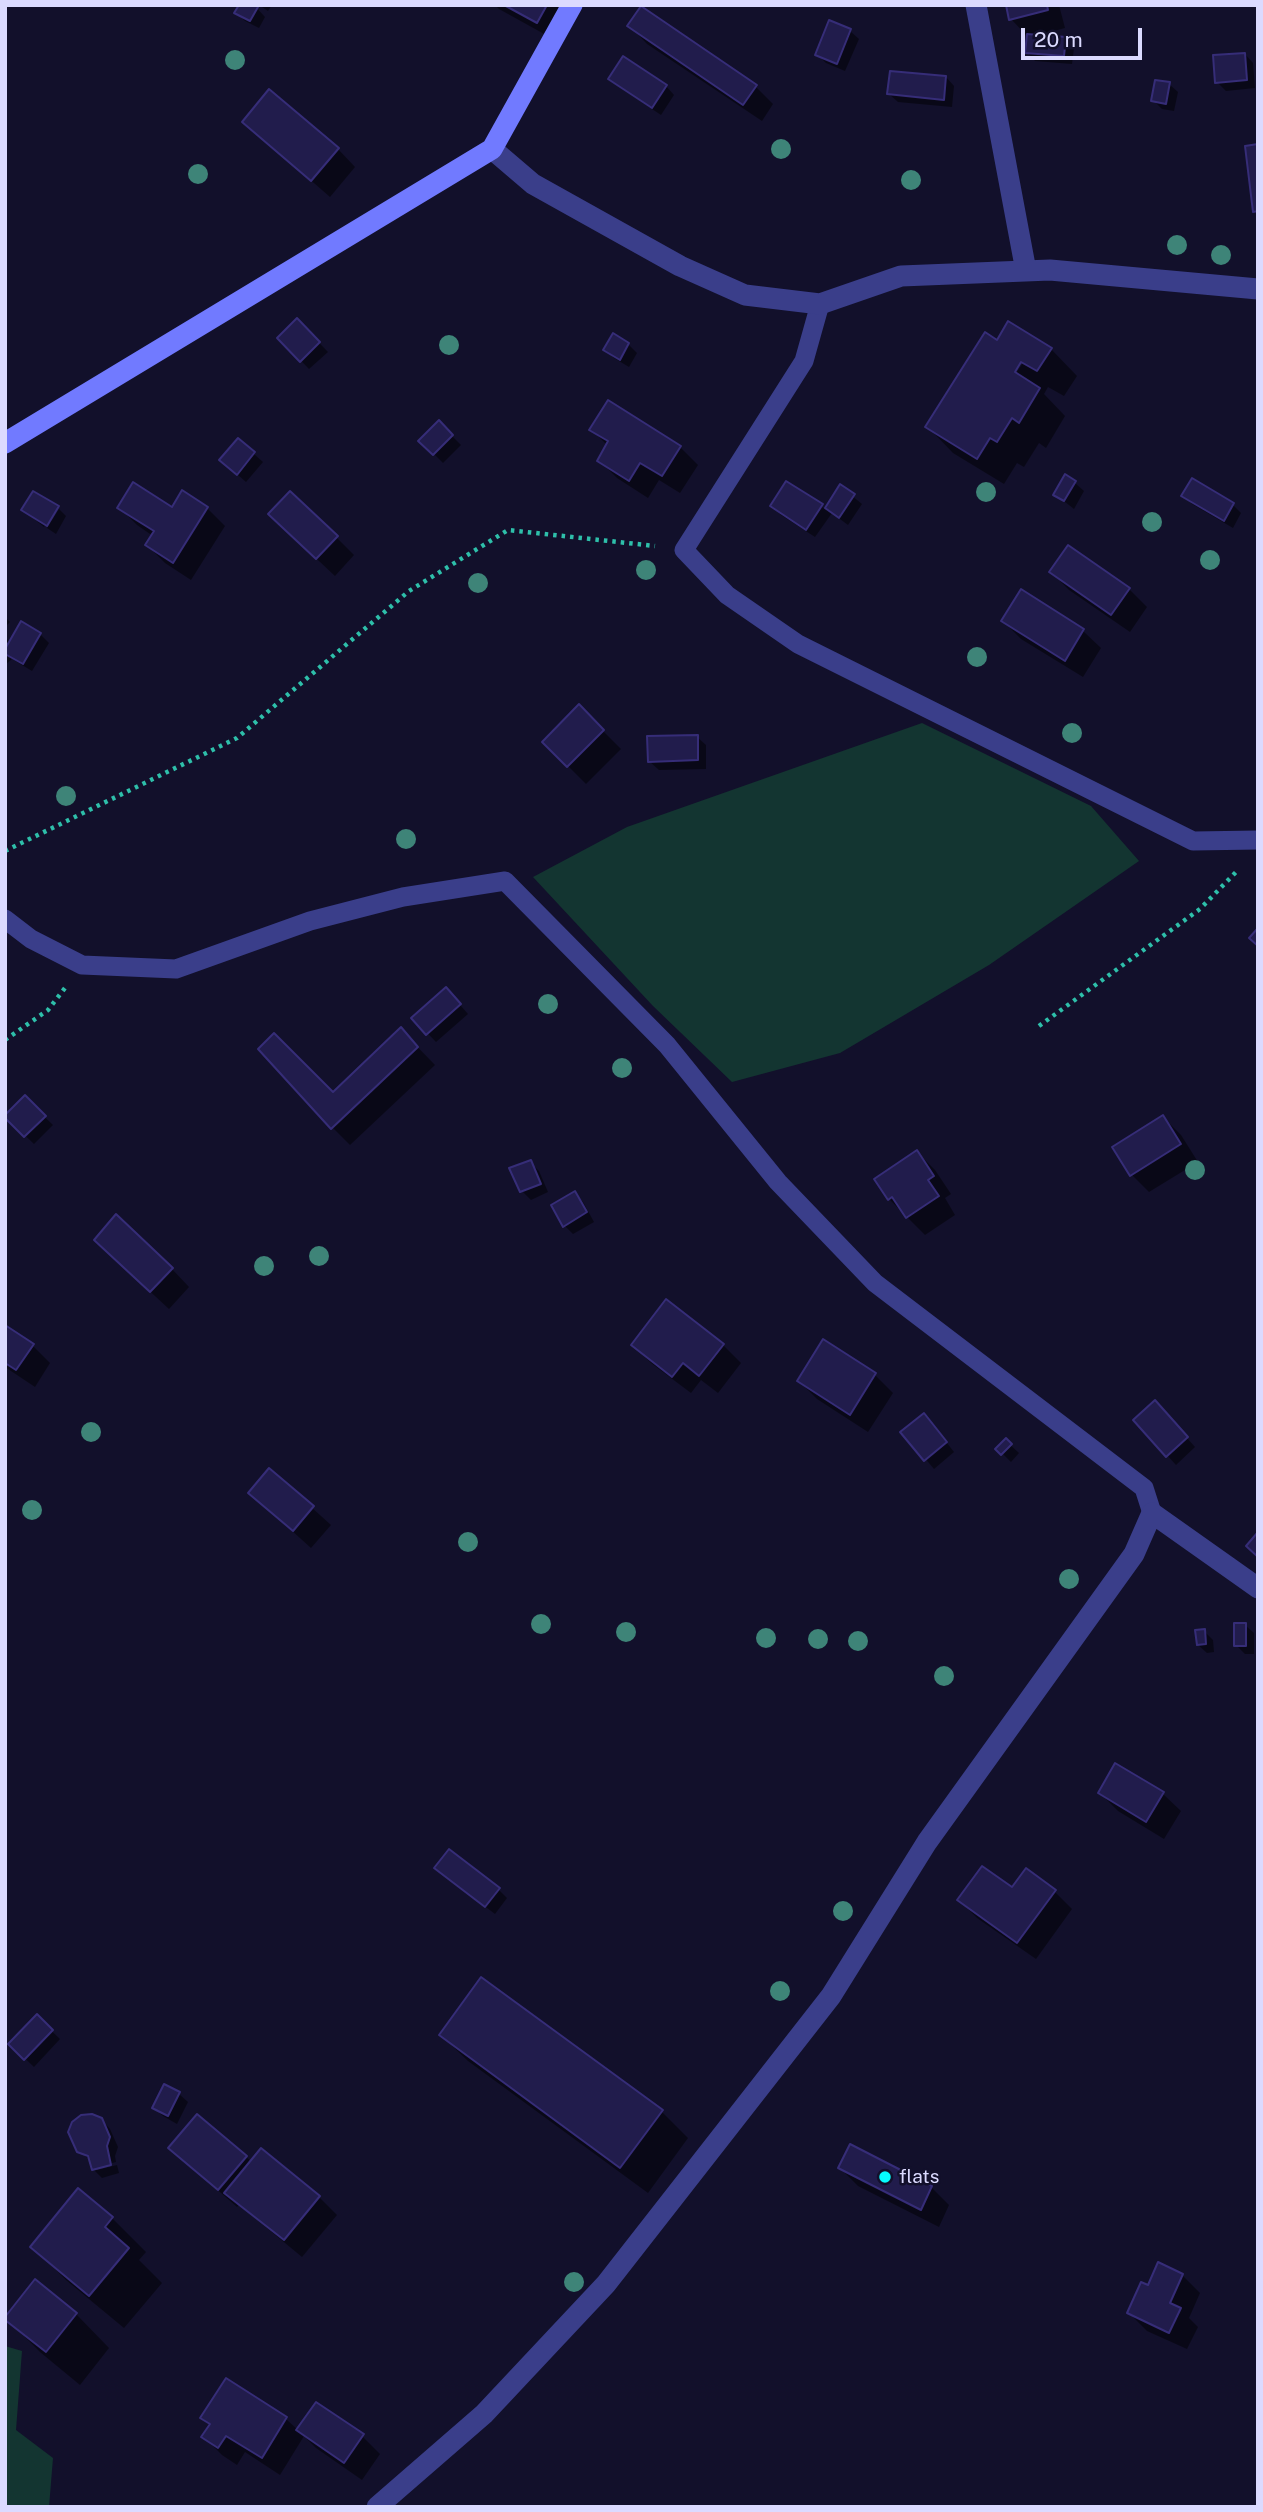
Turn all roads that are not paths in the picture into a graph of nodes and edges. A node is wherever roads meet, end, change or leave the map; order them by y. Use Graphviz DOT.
graph roads {
  1 [pos="572,5"];
  2 [pos="976,5"];
  3 [pos="492,149"];
  4 [pos="1026,271"];
  5 [pos="1258,289"];
  6 [pos="820,304"];
  7 [pos="5,443"];
  8 [pos="1258,840"];
  9 [pos="5,919"];
  10 [pos="1152,1513"];
  11 [pos="1258,1588"];
  12 [pos="377,2507"];
  1 -- 3 [label="street"];
  2 -- 4 [label="street"];
  3 -- 6 [label="street"];
  3 -- 7 [label="street"];
  4 -- 5 [label="street"];
  4 -- 6 [label="street"];
  6 -- 8 [label="lane"];
  9 -- 10 [label="lane"];
  10 -- 11 [label="street"];
  10 -- 12 [label="street"];
}
